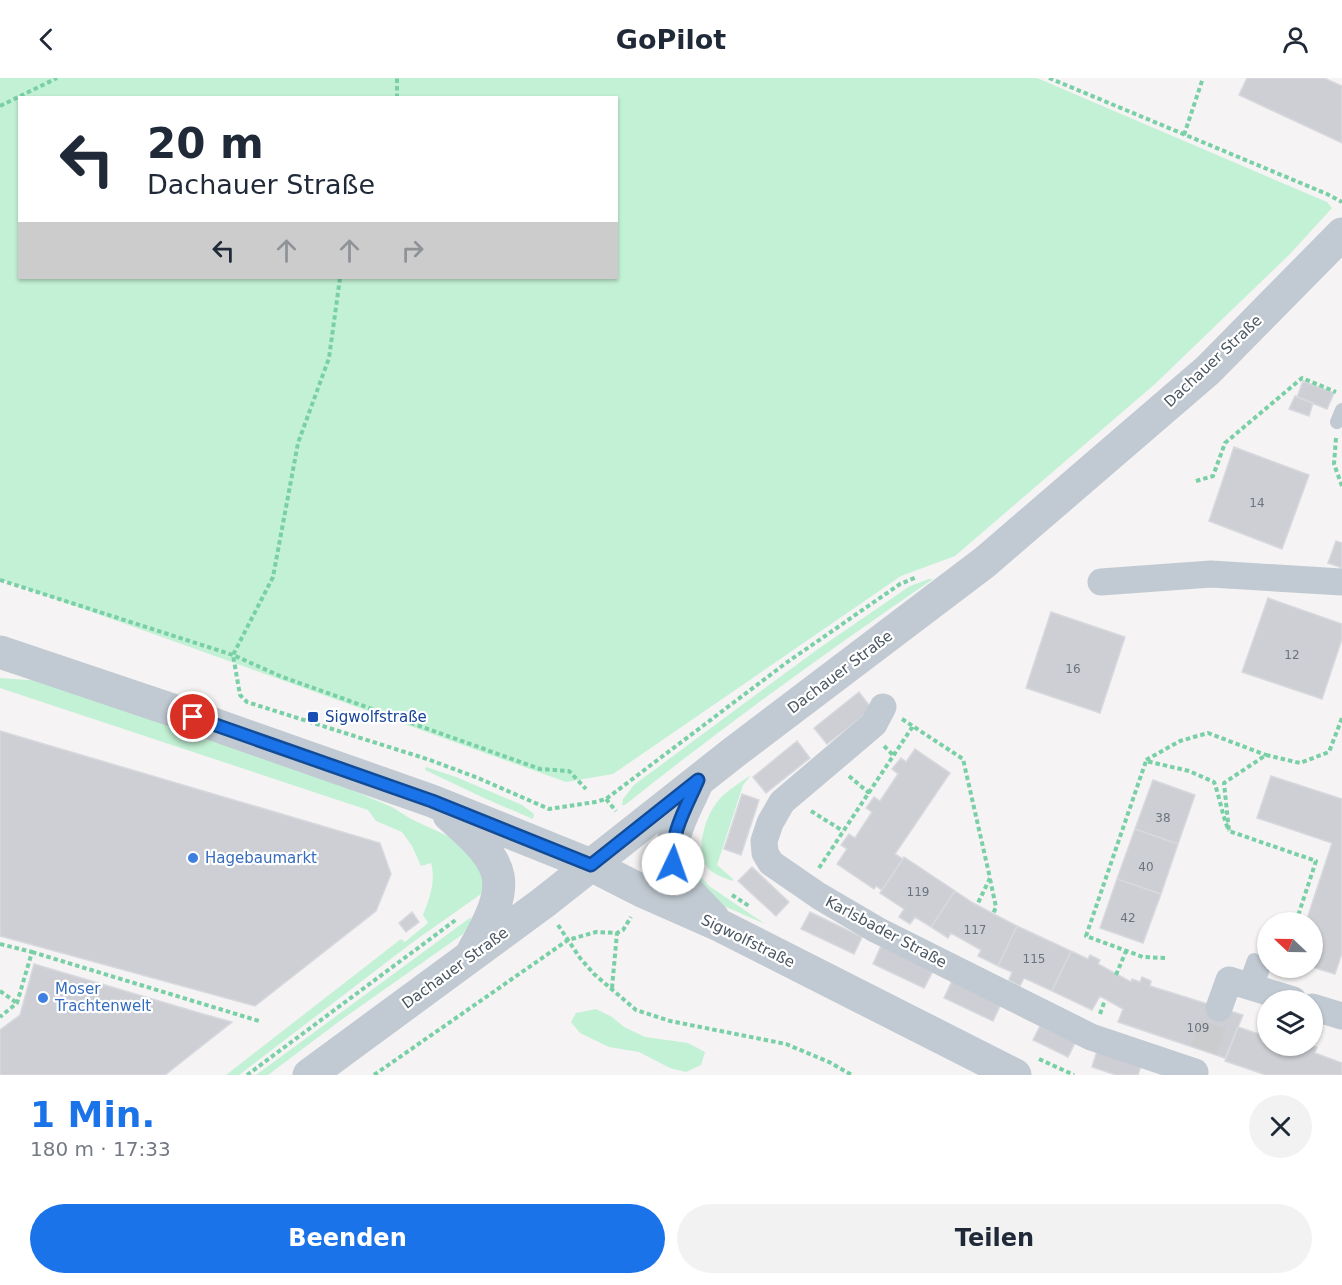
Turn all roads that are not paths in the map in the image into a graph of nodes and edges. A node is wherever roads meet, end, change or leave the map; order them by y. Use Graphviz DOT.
graph roads {
  1 [pos="1342,234"];
  2 [pos="1101,582"];
  3 [pos="1342,582"];
  4 [pos="0,652"];
  5 [pos="883,707"];
  6 [pos="698,780"];
  7 [pos="432,801"];
  8 [pos="591,865"];
  9 [pos="721,926"];
  10 [pos="469,958"];
  11 [pos="1257,968"];
  12 [pos="1251,987"];
  13 [pos="1261,990"];
  14 [pos="1220,1008"];
  15 [pos="1323,1010"];
  16 [pos="1342,1016"];
  17 [pos="1197,1066"];
  18 [pos="309,1075"];
  19 [pos="1015,1075"];
  1 -- 6 [label="street, Dachauer Straße"];
  2 -- 3 [label="street"];
  4 -- 7 [label="street, Sigwolfstraße"];
  5 -- 17 [label="street, Karlsbader Straße"];
  6 -- 8 [label="street, Dachauer Straße"];
  6 -- 9 [label="street"];
  7 -- 8 [label="street, Sigwolfstraße"];
  7 -- 10 [label="street"];
  8 -- 9 [label="street, Sigwolfstraße"];
  8 -- 10 [label="street, Dachauer Straße"];
  9 -- 19 [label="street, Sigwolfstraße"];
  10 -- 18 [label="street, Dachauer Straße"];
  11 -- 12 [label="lane"];
  12 -- 13 [label="street"];
  12 -- 14 [label="street"];
  15 -- 16 [label="street"];
}
